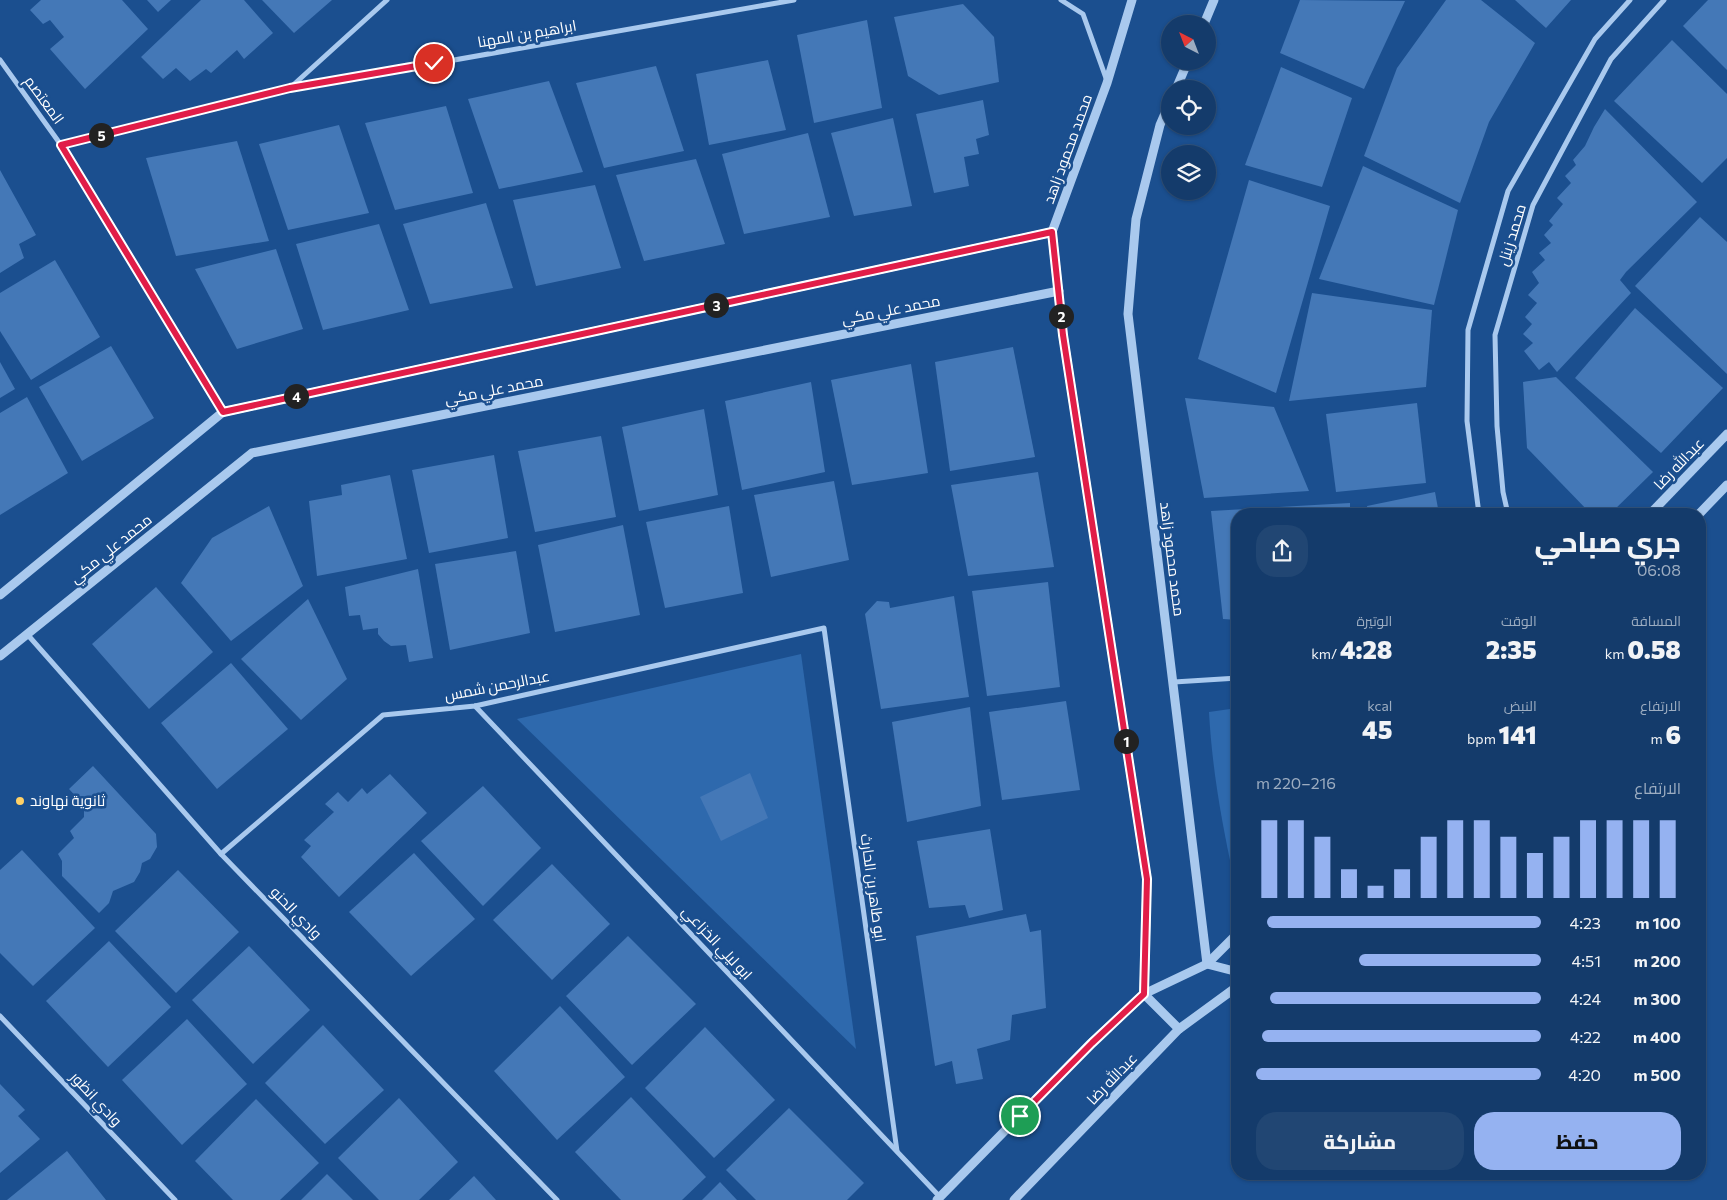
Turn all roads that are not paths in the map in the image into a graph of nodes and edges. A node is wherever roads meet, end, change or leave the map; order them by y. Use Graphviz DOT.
graph roads {
  1 [pos="387,0"];
  2 [pos="794,0"];
  3 [pos="1061,0"];
  4 [pos="1132,0"];
  5 [pos="1214,0"];
  6 [pos="1630,0"];
  7 [pos="1664,0"];
  8 [pos="1208,15"];
  9 [pos="0,60"];
  10 [pos="1107,83"];
  11 [pos="290,88"];
  12 [pos="1161,123"];
  13 [pos="61,145"];
  14 [pos="1052,232"];
  15 [pos="1058,291"];
  16 [pos="223,412"];
  17 [pos="1727,434"];
  18 [pos="1727,485"];
  19 [pos="1478,508"];
  20 [pos="1507,508"];
  21 [pos="1656,508"];
  22 [pos="1705,508"];
  23 [pos="0,594"];
  24 [pos="824,628"];
  25 [pos="27,634"];
  26 [pos="0,656"];
  27 [pos="1231,678"];
  28 [pos="1174,682"];
  29 [pos="475,706"];
  30 [pos="220,854"];
  31 [pos="1231,940"];
  32 [pos="1207,964"];
  33 [pos="1231,970"];
  34 [pos="1231,991"];
  35 [pos="1144,994"];
  36 [pos="0,1016"];
  37 [pos="1179,1029"];
  38 [pos="898,1151"];
  39 [pos="938,1199"];
  40 [pos="175,1200"];
  41 [pos="557,1200"];
  42 [pos="1014,1200"];
  1 -- 11 [label="street"];
  2 -- 11 [label="street, ابراهيم بن المهنا"];
  3 -- 10 [label="street"];
  4 -- 10 [label="street, محمد محمود زاهد"];
  5 -- 8 [label="street"];
  6 -- 19 [label="street, محمد زينل"];
  7 -- 20 [label="street, محمد زينل"];
  9 -- 13 [label="street, المعتصم"];
  10 -- 14 [label="street, محمد محمود زاهد"];
  11 -- 13 [label="street, ابراهيم بن المهنا"];
  12 -- 28 [label="street, محمد محمود زاهد"];
  13 -- 16 [label="street, المعتصم"];
  14 -- 15 [label="street, محمد محمود زاهد"];
  14 -- 16 [label="street"];
  15 -- 25 [label="street, محمد علي مكي"];
  15 -- 35 [label="street, محمد محمود زاهد"];
  16 -- 23 [label="street"];
  17 -- 21 [label="street, عبدالله رضا"];
  18 -- 22 [label="street"];
  24 -- 29 [label="street, عبدالرحمن شمس"];
  24 -- 38 [label="street, ابو طاهر بن الحارث"];
  25 -- 26 [label="street, محمد علي مكي"];
  25 -- 30 [label="street, وادي الحنو"];
  27 -- 28 [label="street"];
  28 -- 32 [label="street, محمد محمود زاهد"];
  29 -- 30 [label="street, عبدالرحمن شمس"];
  29 -- 38 [label="street, ابو ليلي الخزاعي"];
  30 -- 41 [label="street, وادي الحنو"];
  31 -- 32 [label="street"];
  32 -- 33 [label="street"];
  32 -- 35 [label="street"];
  34 -- 37 [label="street, عبدالله رضا"];
  35 -- 37 [label="street"];
  35 -- 39 [label="street"];
  36 -- 40 [label="street, وادي انظور"];
  37 -- 42 [label="street, عبدالله رضا"];
  38 -- 39 [label="street, ابو ليلي الخزاعي"];
}
